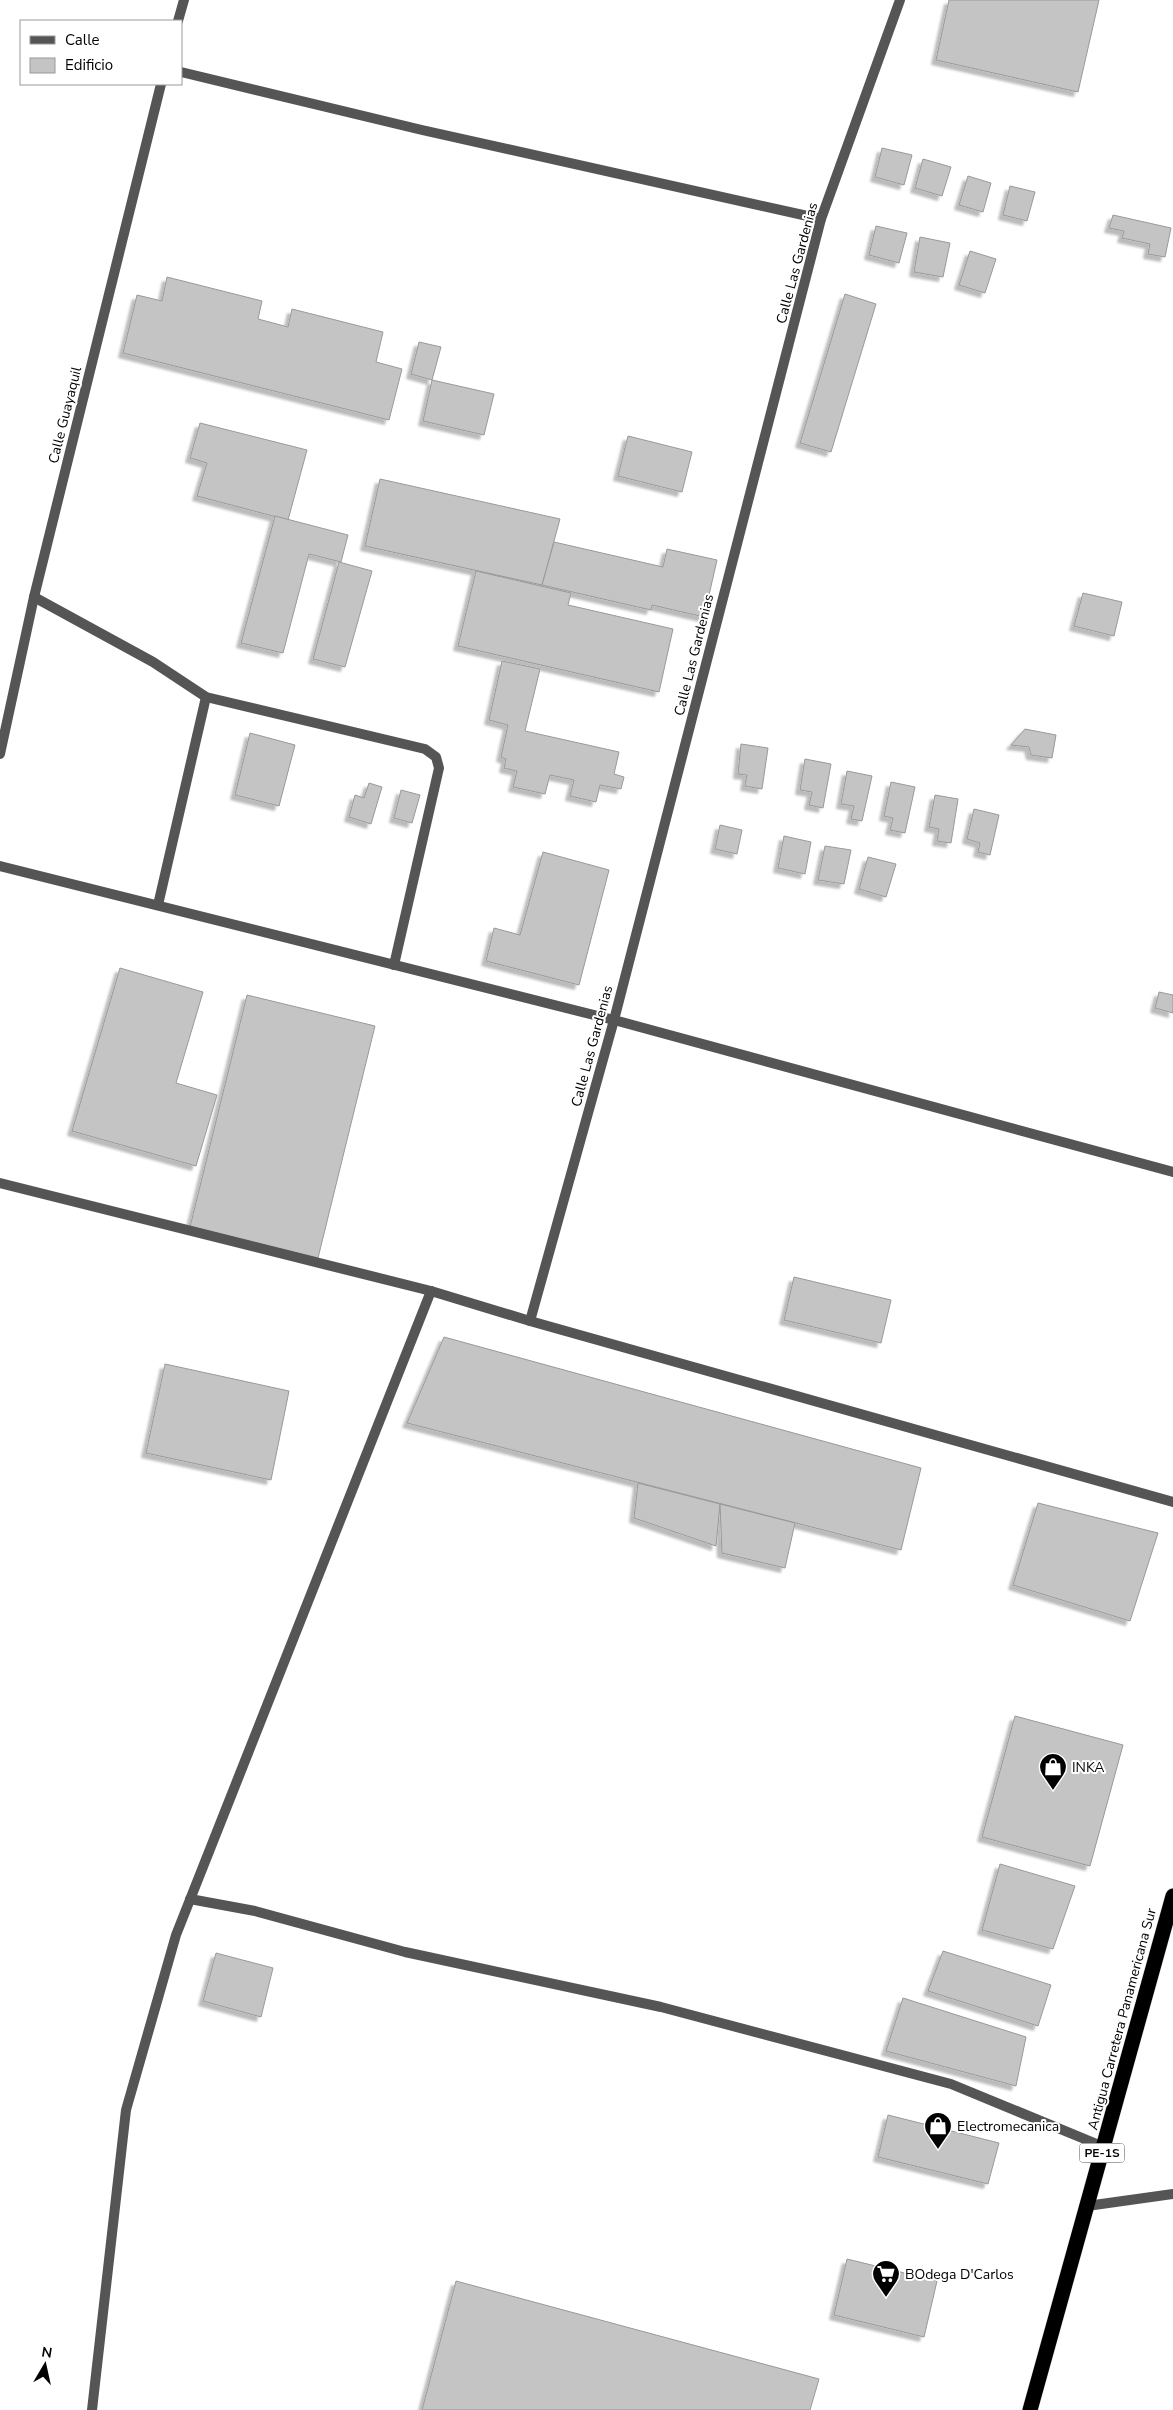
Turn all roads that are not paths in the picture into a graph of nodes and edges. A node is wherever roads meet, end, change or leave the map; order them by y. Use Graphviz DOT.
graph roads {
  1 [pos="184,0"];
  2 [pos="900,0"];
  3 [pos="178,20"];
  4 [pos="182,72"];
  5 [pos="161,85"];
  6 [pos="821,219"];
  7 [pos="34,597"];
  8 [pos="206,697"];
  9 [pos="0,754"];
  10 [pos="0,866"];
  11 [pos="158,906"];
  12 [pos="394,965"];
  13 [pos="614,1020"];
  14 [pos="1173,1172"];
  15 [pos="0,1182"];
  16 [pos="431,1291"];
  17 [pos="530,1321"];
  18 [pos="1173,1502"];
  19 [pos="1173,1896"];
  20 [pos="190,1899"];
  21 [pos="1104,2147"];
  22 [pos="1173,2194"];
  23 [pos="1087,2206"];
  24 [pos="92,2410"];
  25 [pos="1030,2410"];
  1 -- 3 [label="street"];
  2 -- 6 [label="street, Calle Las Gardenias"];
  4 -- 6 [label="street"];
  5 -- 7 [label="street, Calle Guayaquil"];
  6 -- 13 [label="street, Calle Las Gardenias"];
  7 -- 8 [label="street"];
  7 -- 9 [label="street, Calle Guayaquil"];
  8 -- 11 [label="street"];
  8 -- 12 [label="street"];
  10 -- 11 [label="street"];
  11 -- 12 [label="street"];
  12 -- 13 [label="street"];
  13 -- 14 [label="street"];
  13 -- 17 [label="street, Calle Las Gardenias"];
  15 -- 16 [label="street"];
  16 -- 17 [label="street"];
  16 -- 20 [label="street"];
  17 -- 18 [label="street"];
  19 -- 21 [label="highway, Antigua Carretera Panamericana Sur / PE-1S"];
  20 -- 21 [label="street"];
  20 -- 24 [label="street"];
  21 -- 23 [label="highway, Antigua Carretera Panamericana Sur / PE-1S"];
  22 -- 23 [label="street"];
  23 -- 25 [label="highway, Antigua Carretera Panamericana Sur / PE-1S"];
}
